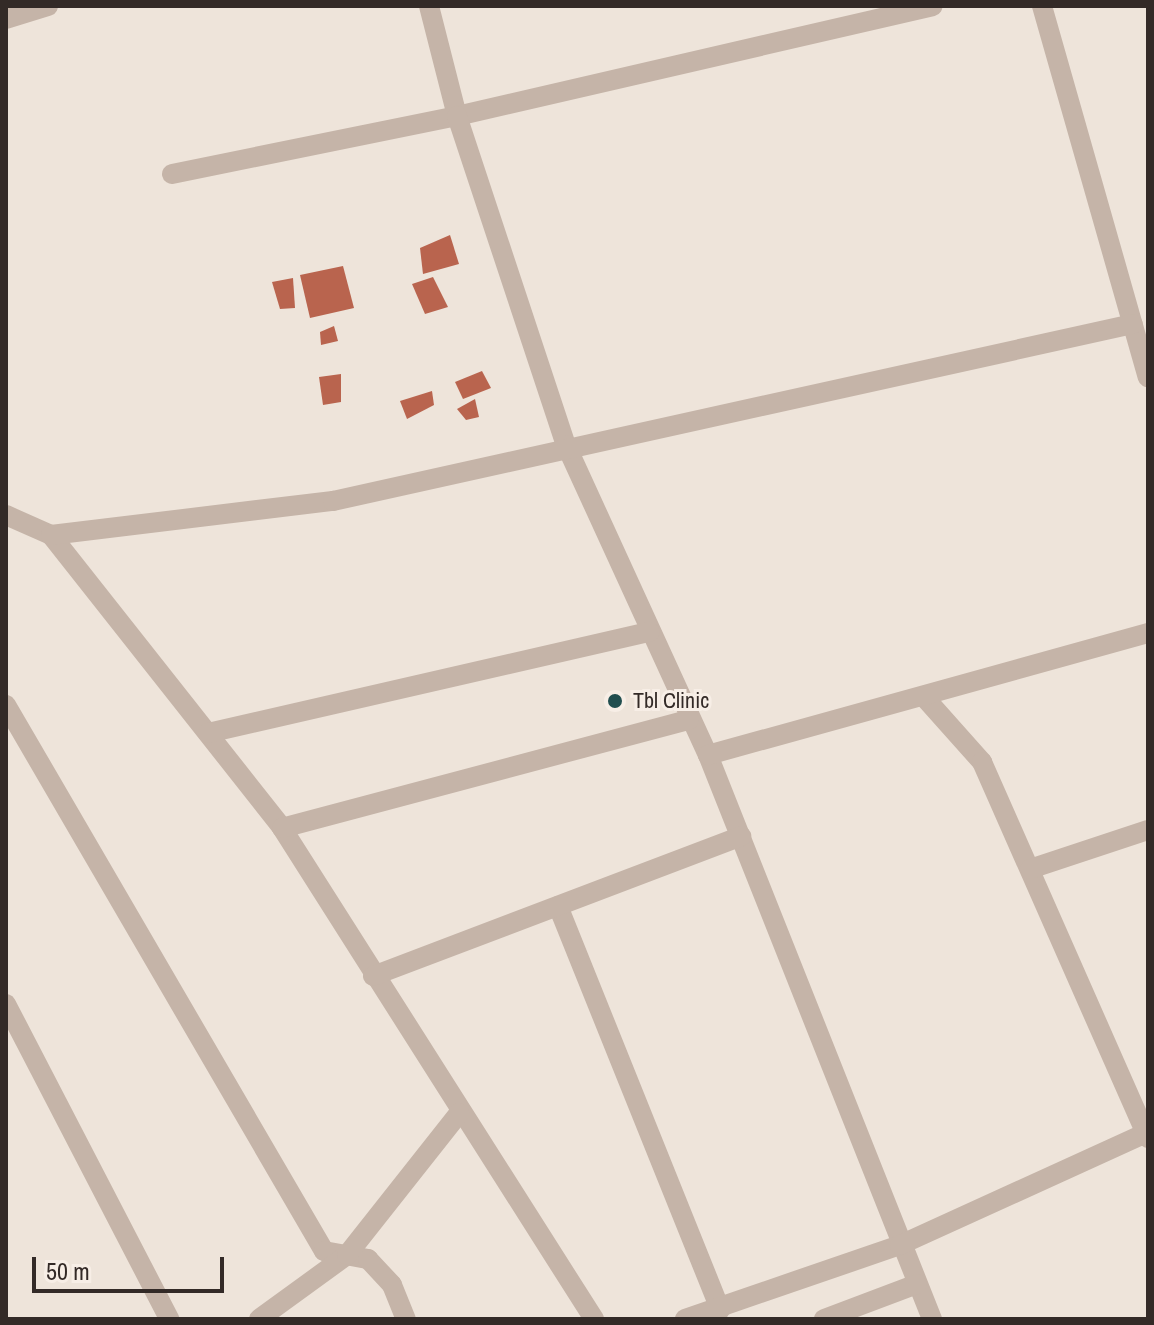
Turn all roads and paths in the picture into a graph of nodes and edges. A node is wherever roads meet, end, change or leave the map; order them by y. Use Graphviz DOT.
graph roads {
  1 [pos="48,6"];
  2 [pos="429,6"];
  3 [pos="932,6"];
  4 [pos="1042,6"];
  5 [pos="6,19"];
  6 [pos="457,116"];
  7 [pos="172,174"];
  8 [pos="1133,324"];
  9 [pos="1148,377"];
  10 [pos="566,445"];
  11 [pos="6,515"];
  12 [pos="51,535"];
  13 [pos="650,632"];
  14 [pos="1148,633"];
  15 [pos="925,698"];
  16 [pos="6,705"];
  17 [pos="689,720"];
  18 [pos="208,733"];
  19 [pos="708,755"];
  20 [pos="282,828"];
  21 [pos="1148,830"];
  22 [pos="741,836"];
  23 [pos="1030,869"];
  24 [pos="558,906"];
  25 [pos="373,976"];
  26 [pos="8,1013"];
  27 [pos="459,1113"];
  28 [pos="1147,1134"];
  29 [pos="900,1245"];
  30 [pos="347,1255"];
  31 [pos="917,1284"];
  32 [pos="720,1310"];
  33 [pos="169,1319"];
  34 [pos="259,1319"];
  35 [pos="406,1319"];
  36 [pos="594,1319"];
  37 [pos="685,1319"];
  38 [pos="824,1319"];
  39 [pos="932,1319"];
  1 -- 5 [label="street"];
  2 -- 6 [label="street"];
  3 -- 6 [label="street"];
  4 -- 8 [label="street"];
  6 -- 7 [label="street"];
  6 -- 10 [label="street"];
  8 -- 9 [label="street"];
  8 -- 10 [label="street"];
  10 -- 12 [label="street"];
  10 -- 13 [label="street"];
  11 -- 12 [label="street"];
  12 -- 18 [label="street"];
  13 -- 17 [label="street"];
  13 -- 18 [label="street"];
  14 -- 15 [label="street"];
  15 -- 19 [label="street"];
  15 -- 23 [label="street"];
  16 -- 30 [label="street"];
  17 -- 19 [label="street"];
  17 -- 20 [label="street"];
  18 -- 20 [label="street"];
  19 -- 22 [label="street"];
  20 -- 25 [label="street"];
  21 -- 23 [label="street"];
  22 -- 24 [label="street"];
  22 -- 29 [label="street"];
  23 -- 28 [label="street"];
  24 -- 25 [label="street"];
  24 -- 32 [label="street"];
  25 -- 27 [label="street"];
  26 -- 33 [label="street"];
  27 -- 30 [label="street"];
  27 -- 36 [label="street"];
  28 -- 29 [label="street"];
  29 -- 31 [label="street"];
  29 -- 32 [label="street"];
  30 -- 34 [label="street"];
  30 -- 35 [label="street"];
  31 -- 38 [label="street"];
  31 -- 39 [label="street"];
  32 -- 37 [label="street"];
}
